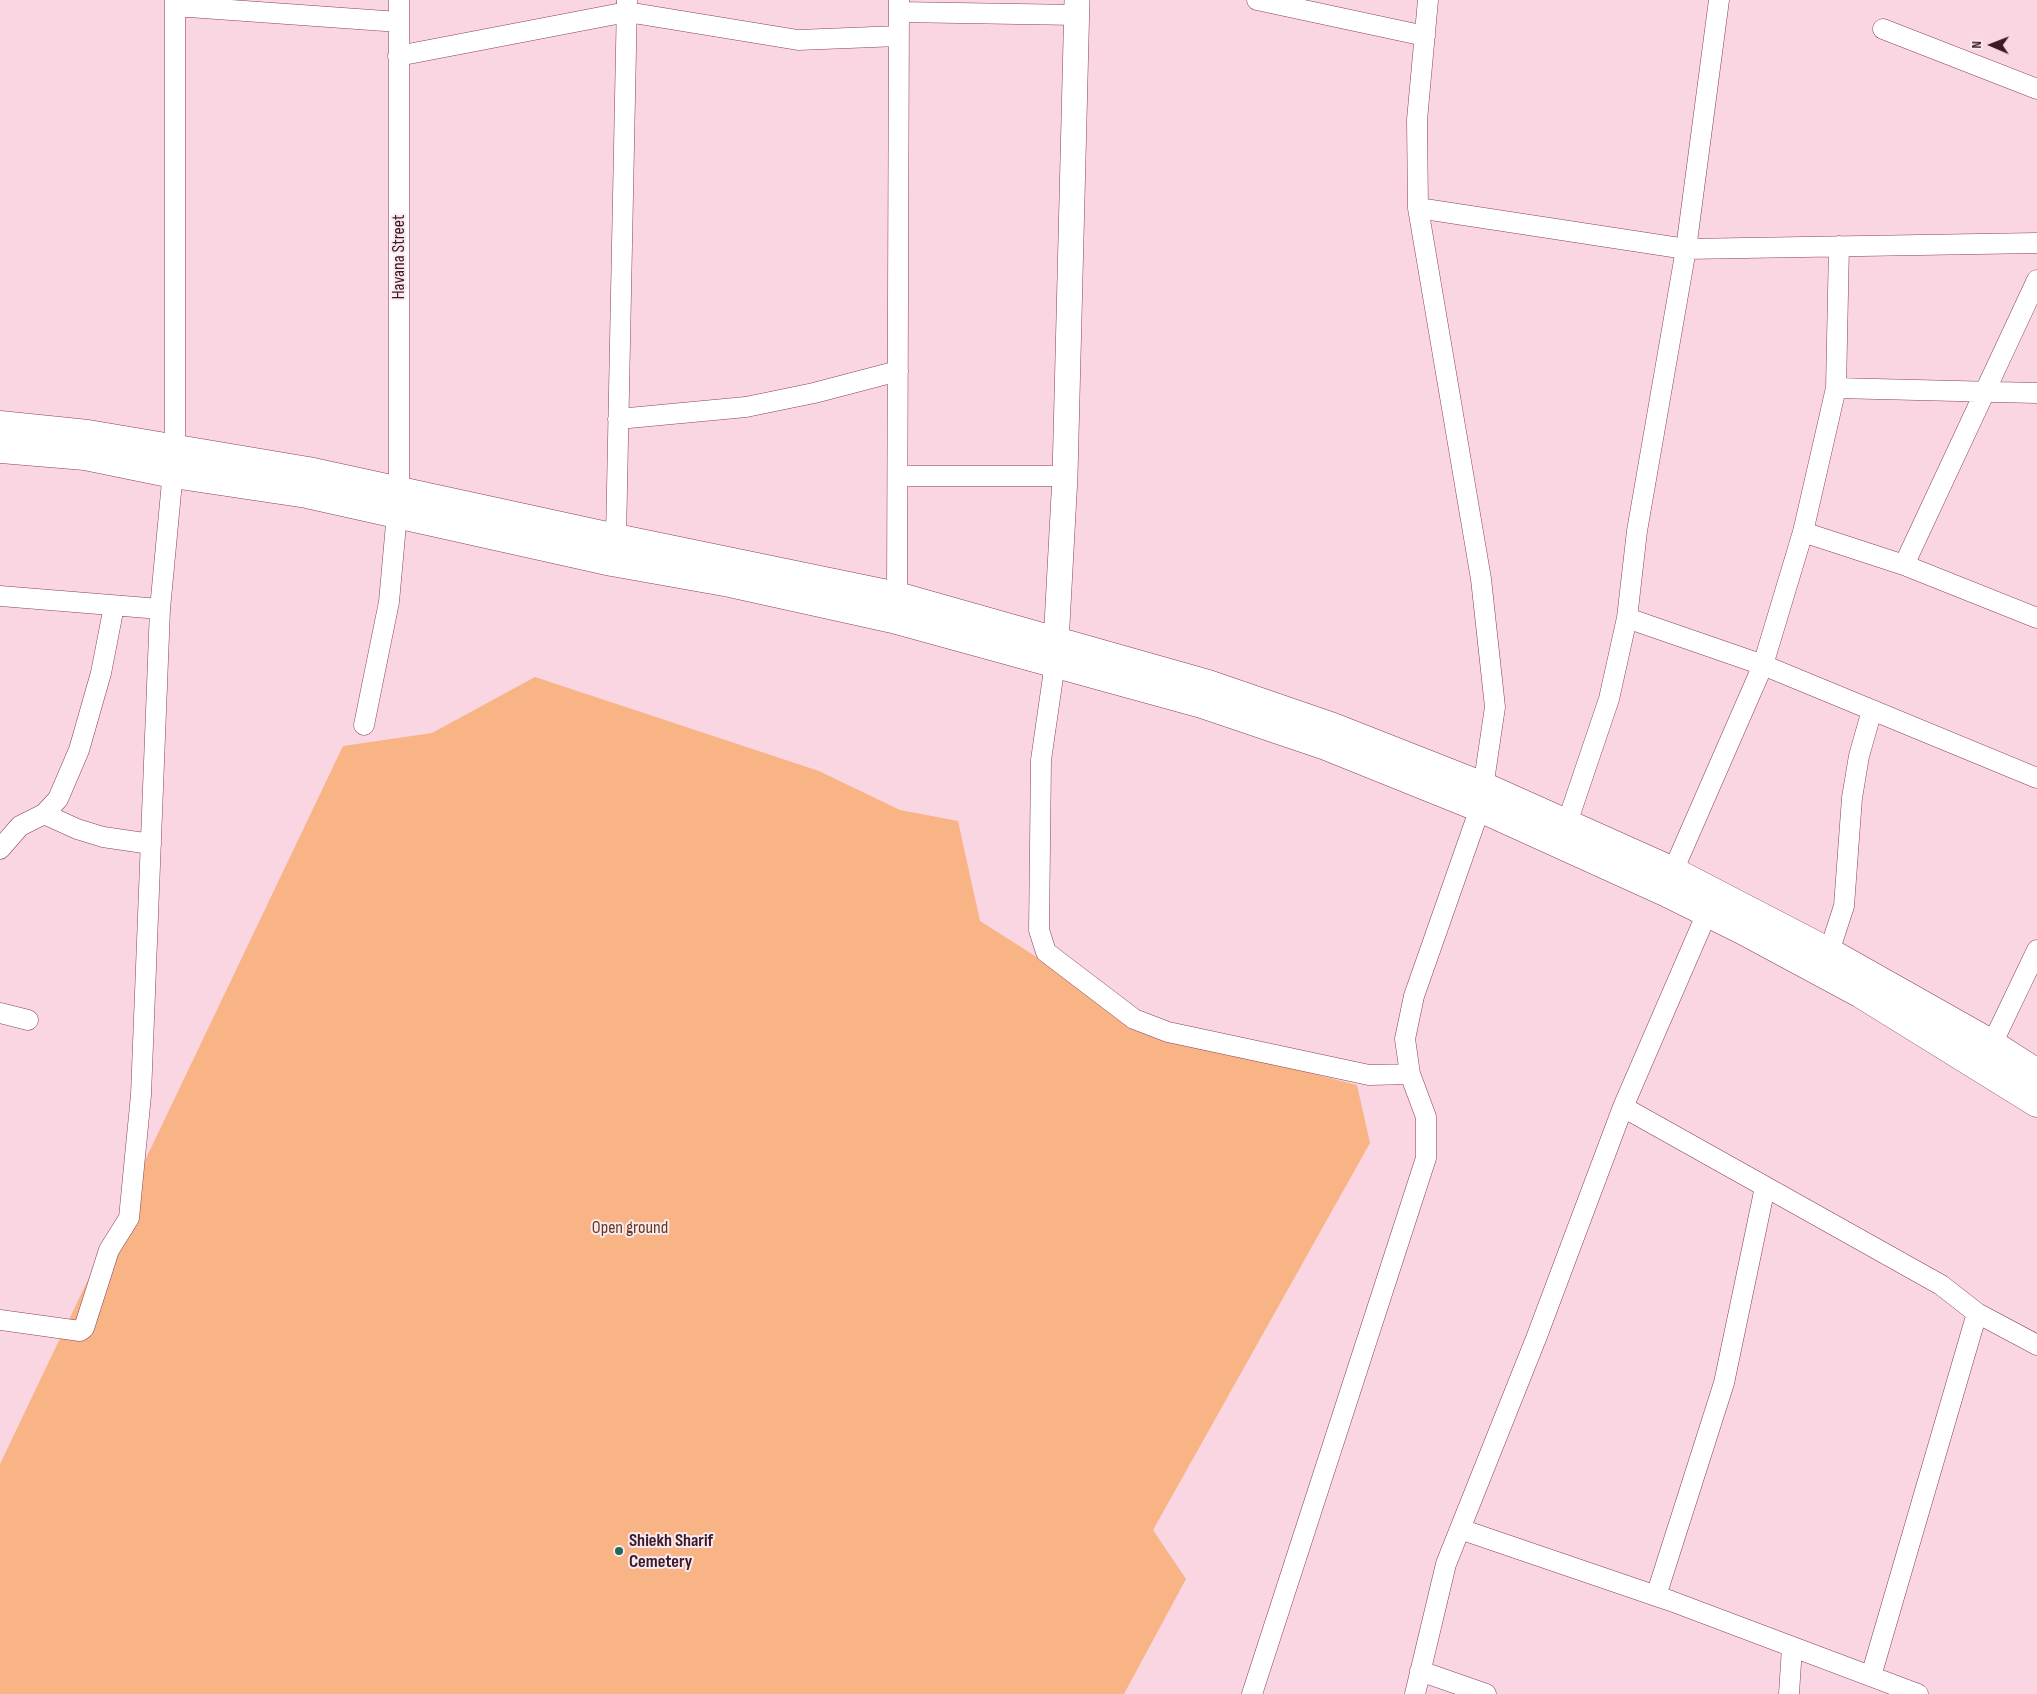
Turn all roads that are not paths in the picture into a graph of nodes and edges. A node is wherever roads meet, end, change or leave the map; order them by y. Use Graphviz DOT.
graph roads {
  1 [pos="399,0"];
  2 [pos="1257,0"];
  3 [pos="1428,0"];
  4 [pos="1719,0"];
  5 [pos="175,3"];
  6 [pos="627,6"];
  7 [pos="899,6"];
  8 [pos="1077,8"];
  9 [pos="399,22"];
  10 [pos="1883,29"];
  11 [pos="899,36"];
  12 [pos="1425,36"];
  13 [pos="398,56"];
  14 [pos="2037,89"];
  15 [pos="1418,208"];
  16 [pos="2037,243"];
  17 [pos="1839,246"];
  18 [pos="1686,248"];
  19 [pos="2037,280"];
  20 [pos="898,371"];
  21 [pos="1836,388"];
  22 [pos="1985,391"];
  23 [pos="2037,393"];
  24 [pos="618,419"];
  25 [pos="0,425"];
  26 [pos="0,448"];
  27 [pos="174,462"];
  28 [pos="898,476"];
  29 [pos="1065,476"];
  30 [pos="398,502"];
  31 [pos="1803,532"];
  32 [pos="616,538"];
  33 [pos="1904,565"];
  34 [pos="0,596"];
  35 [pos="898,596"];
  36 [pos="114,606"];
  37 [pos="160,610"];
  38 [pos="1627,618"];
  39 [pos="2037,618"];
  40 [pos="1057,651"];
  41 [pos="1763,665"];
  42 [pos="1872,710"];
  43 [pos="364,725"];
  44 [pos="2037,778"];
  45 [pos="1481,797"];
  46 [pos="44,814"];
  47 [pos="1564,833"];
  48 [pos="151,844"];
  49 [pos="0,850"];
  50 [pos="1673,871"];
  51 [pos="1707,913"];
  52 [pos="2037,950"];
  53 [pos="1829,952"];
  54 [pos="0,1013"];
  55 [pos="28,1020"];
  56 [pos="1992,1044"];
  57 [pos="2037,1073"];
  58 [pos="1410,1074"];
  59 [pos="2037,1103"];
  60 [pos="1623,1107"];
  61 [pos="1765,1187"];
  62 [pos="1977,1313"];
  63 [pos="0,1320"];
  64 [pos="2037,1345"];
  65 [pos="1460,1529"];
  66 [pos="1656,1596"];
  67 [pos="1792,1647"];
  68 [pos="1420,1671"];
  69 [pos="1871,1676"];
  70 [pos="1252,1694"];
  71 [pos="1415,1694"];
  72 [pos="1486,1694"];
  73 [pos="1789,1694"];
  74 [pos="1918,1694"];
  1 -- 9 [label="street, Havana Street"];
  2 -- 12 [label="street"];
  3 -- 12 [label="street"];
  4 -- 18 [label="street"];
  5 -- 9 [label="street"];
  5 -- 27 [label="street"];
  6 -- 11 [label="street"];
  6 -- 13 [label="street"];
  6 -- 24 [label="street"];
  7 -- 8 [label="street"];
  7 -- 11 [label="street"];
  8 -- 29 [label="street"];
  9 -- 13 [label="street, Havana Street"];
  10 -- 14 [label="street"];
  11 -- 20 [label="street"];
  12 -- 15 [label="street"];
  13 -- 30 [label="street, Havana Street"];
  15 -- 18 [label="street"];
  15 -- 45 [label="street"];
  16 -- 17 [label="street"];
  17 -- 18 [label="street"];
  17 -- 21 [label="street"];
  18 -- 38 [label="street"];
  19 -- 22 [label="street"];
  20 -- 24 [label="street"];
  20 -- 28 [label="street"];
  21 -- 22 [label="street"];
  21 -- 31 [label="street"];
  22 -- 23 [label="street"];
  22 -- 33 [label="street"];
  24 -- 32 [label="street"];
  25 -- 27 [label="main road"];
  26 -- 27 [label="main road"];
  27 -- 30 [label="main road"];
  27 -- 37 [label="street"];
  28 -- 29 [label="street"];
  28 -- 35 [label="street"];
  29 -- 40 [label="street"];
  30 -- 32 [label="main road"];
  30 -- 40 [label="main road"];
  30 -- 43 [label="street, Havana Street"];
  31 -- 33 [label="street"];
  31 -- 41 [label="street"];
  32 -- 35 [label="main road"];
  33 -- 39 [label="street"];
  34 -- 36 [label="street"];
  35 -- 40 [label="main road"];
  36 -- 37 [label="street"];
  36 -- 46 [label="street"];
  37 -- 48 [label="street"];
  38 -- 41 [label="street"];
  38 -- 47 [label="street"];
  40 -- 45 [label="main road"];
  40 -- 58 [label="street"];
  41 -- 42 [label="street"];
  41 -- 50 [label="street"];
  42 -- 44 [label="street"];
  42 -- 53 [label="street"];
  45 -- 47 [label="main road"];
  45 -- 58 [label="street"];
  46 -- 48 [label="street"];
  46 -- 49 [label="street"];
  47 -- 50 [label="main road"];
  47 -- 51 [label="main road"];
  48 -- 63 [label="street"];
  50 -- 53 [label="main road"];
  51 -- 59 [label="main road"];
  51 -- 60 [label="street"];
  52 -- 56 [label="street"];
  53 -- 56 [label="main road"];
  54 -- 55 [label="street"];
  56 -- 57 [label="main road"];
  58 -- 70 [label="street"];
  60 -- 61 [label="street"];
  60 -- 65 [label="street"];
  61 -- 62 [label="street"];
  61 -- 66 [label="street"];
  62 -- 64 [label="street"];
  62 -- 69 [label="street"];
  65 -- 66 [label="street"];
  65 -- 68 [label="street"];
  66 -- 67 [label="street"];
  67 -- 69 [label="street"];
  67 -- 73 [label="street"];
  68 -- 71 [label="street"];
  68 -- 72 [label="street"];
  69 -- 74 [label="street"];
}
